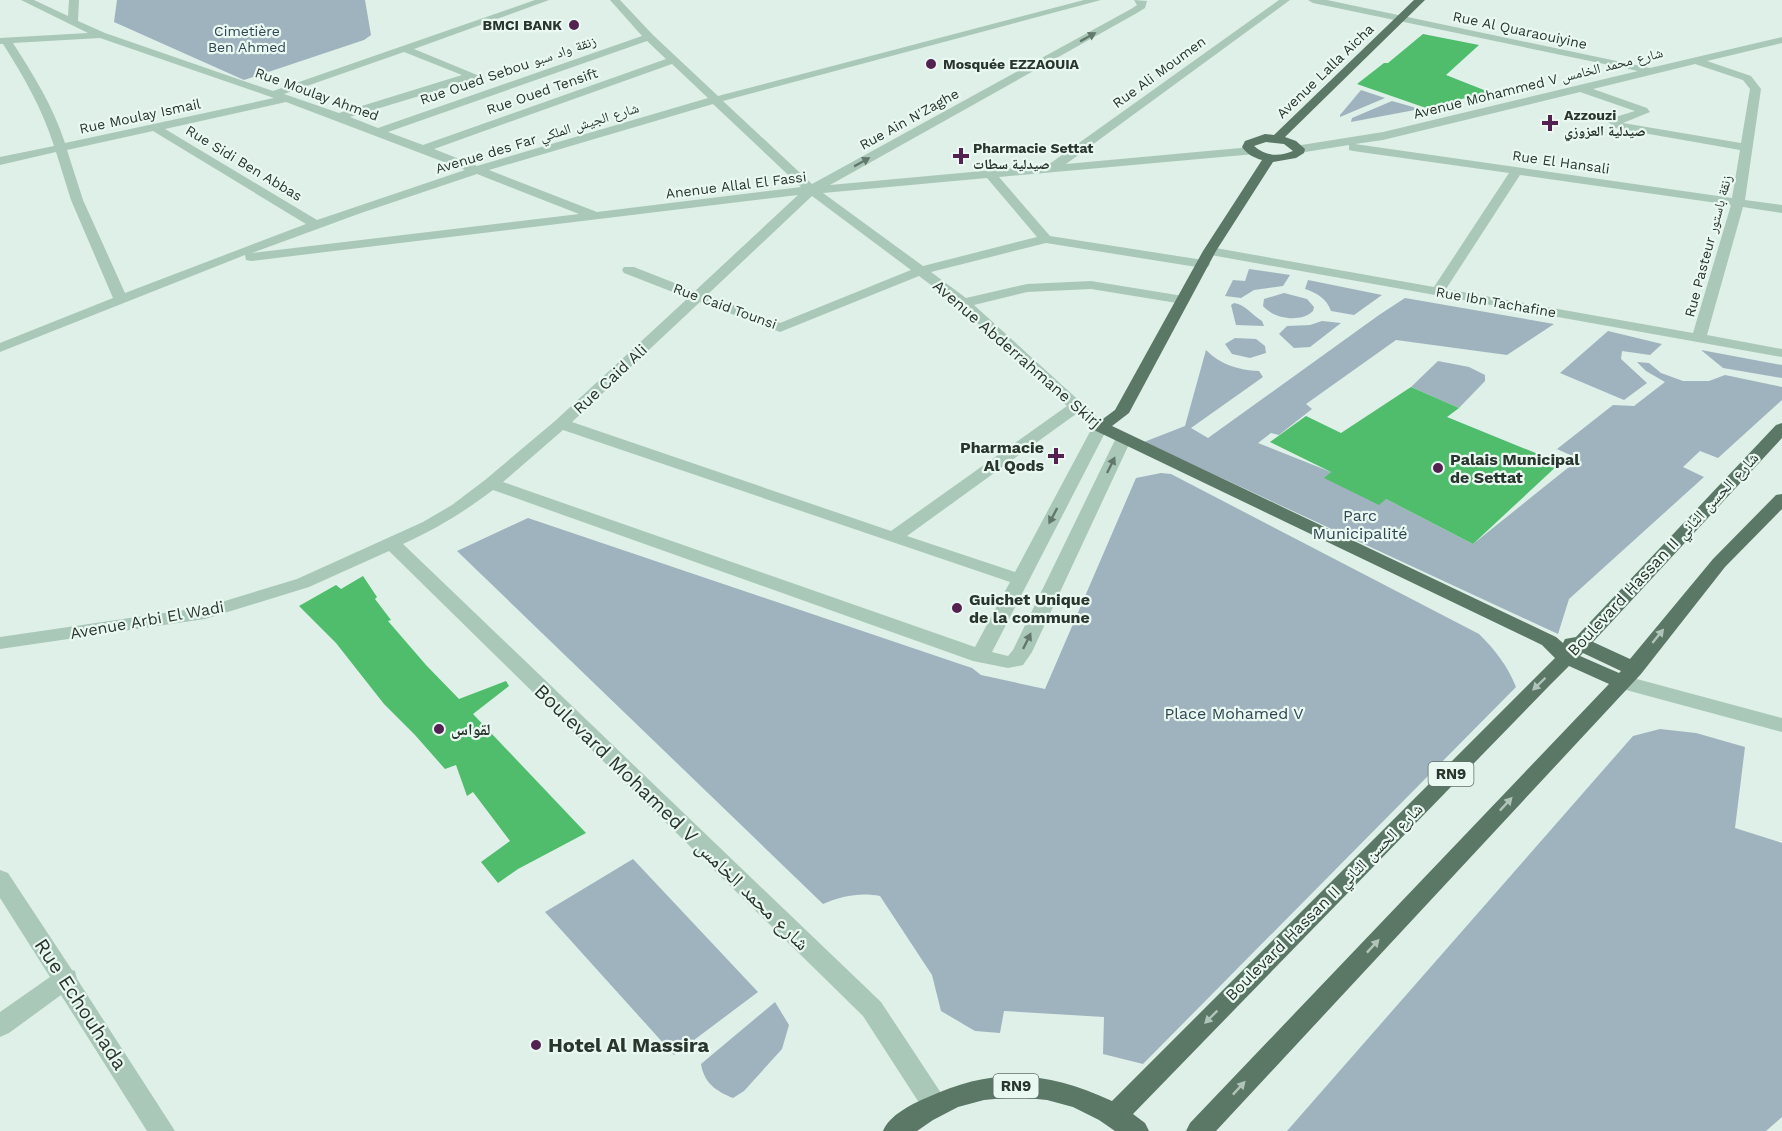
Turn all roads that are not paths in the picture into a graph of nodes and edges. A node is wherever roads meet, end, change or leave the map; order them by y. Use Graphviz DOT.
graph roads {
  1 [pos="26,0"];
  2 [pos="74,0"];
  3 [pos="544,0"];
  4 [pos="633,0"];
  5 [pos="1096,0"];
  6 [pos="1139,0"];
  7 [pos="1285,0"];
  8 [pos="1313,0"];
  9 [pos="1420,0"];
  10 [pos="617,2"];
  11 [pos="1047,3"];
  12 [pos="1064,8"];
  13 [pos="1400,19"];
  14 [pos="73,22"];
  15 [pos="101,35"];
  16 [pos="650,37"];
  17 [pos="1782,40"];
  18 [pos="3,41"];
  19 [pos="406,49"];
  20 [pos="674,60"];
  21 [pos="1694,61"];
  22 [pos="1650,71"];
  23 [pos="472,75"];
  24 [pos="505,88"];
  25 [pos="1580,88"];
  26 [pos="274,94"];
  27 [pos="287,99"];
  28 [pos="715,101"];
  29 [pos="339,117"];
  30 [pos="156,128"];
  31 [pos="377,132"];
  32 [pos="1277,138"];
  33 [pos="1336,145"];
  34 [pos="61,148"];
  35 [pos="1747,148"];
  36 [pos="1299,149"];
  37 [pos="421,150"];
  38 [pos="1251,151"];
  39 [pos="1270,158"];
  40 [pos="0,161"];
  41 [pos="1050,169"];
  42 [pos="477,170"];
  43 [pos="1516,171"];
  44 [pos="990,174"];
  45 [pos="811,190"];
  46 [pos="1738,202"];
  47 [pos="1782,209"];
  48 [pos="598,217"];
  49 [pos="315,224"];
  50 [pos="1046,239"];
  51 [pos="1210,250"];
  52 [pos="225,260"];
  53 [pos="1203,264"];
  54 [pos="629,270"];
  55 [pos="920,271"];
  56 [pos="1438,291"];
  57 [pos="699,298"];
  58 [pos="121,300"];
  59 [pos="1183,300"];
  60 [pos="964,303"];
  61 [pos="1699,338"];
  62 [pos="0,348"];
  63 [pos="1782,353"];
  64 [pos="1077,406"];
  65 [pos="1121,413"];
  66 [pos="561,424"];
  67 [pos="1100,428"];
  68 [pos="1782,428"];
  69 [pos="1123,440"];
  70 [pos="491,484"];
  71 [pos="1782,498"];
  72 [pos="893,538"];
  73 [pos="392,544"];
  74 [pos="1019,579"];
  75 [pos="0,643"];
  76 [pos="1574,651"];
  77 [pos="980,656"];
  78 [pos="1628,675"];
  79 [pos="1782,725"];
  80 [pos="0,879"];
  81 [pos="66,978"];
  82 [pos="0,1026"];
  83 [pos="934,1104"];
  84 [pos="1115,1115"];
  85 [pos="162,1131"];
  86 [pos="896,1131"];
  87 [pos="1136,1131"];
  88 [pos="1199,1131"];
  1 -- 14 [label="street, Rue Moulay Ahmed"];
  2 -- 14 [label="street"];
  3 -- 19 [label="street"];
  4 -- 10 [label="street"];
  5 -- 12 [label="street, Avenue des Far شارع الجيش الملكي"];
  45 -- 6 [label="street, Rue Ain N'Zaghe, one-way"];
  7 -- 41 [label="street, Rue Ali Moumen"];
  8 -- 13 [label="street, Rue Al Quaraouiyine"];
  9 -- 13 [label="main road, Avenue Lalla Aicha"];
  10 -- 16 [label="street, Avenue Abderrahmane Skirj"];
  11 -- 12 [label="street"];
  12 -- 28 [label="street, Avenue des Far شارع الجيش الملكي"];
  13 -- 22 [label="street, Rue Al Quaraouiyine"];
  13 -- 32 [label="main road, Avenue Lalla Aicha"];
  14 -- 15 [label="street, Rue Moulay Ahmed"];
  15 -- 18 [label="street"];
  15 -- 26 [label="street, Rue Moulay Ahmed"];
  16 -- 20 [label="street, Avenue Abderrahmane Skirj"];
  16 -- 24 [label="street, Rue Oued Sebou زنقة واد سبو"];
  17 -- 21 [label="street, Avenue Mohammed V شارع محمد الخامس"];
  18 -- 34 [label="street"];
  19 -- 23 [label="street"];
  19 -- 26 [label="street"];
  20 -- 28 [label="street, Avenue Abderrahmane Skirj"];
  20 -- 37 [label="street, Rue Oued Tensift"];
  21 -- 22 [label="street, Avenue Mohammed V شارع محمد الخامس"];
  21 -- 35 [label="street, Rue Pasteur زنقة باستور"];
  22 -- 25 [label="street, Avenue Mohammed V شارع محمد الخامس"];
  23 -- 24 [label="street"];
  23 -- 29 [label="street"];
  24 -- 31 [label="street, Rue Oued Sebou زنقة واد سبو"];
  25 -- 33 [label="street, Avenue Mohammed V شارع محمد الخامس"];
  25 -- 35 [label="street"];
  26 -- 27 [label="street, Rue Moulay Ahmed"];
  27 -- 29 [label="street, Rue Moulay Ahmed"];
  27 -- 30 [label="street, Rue Moulay Ismail"];
  28 -- 42 [label="street, Avenue des Far شارع الجيش الملكي"];
  28 -- 45 [label="street, Avenue Abderrahmane Skirj"];
  29 -- 31 [label="street, Rue Moulay Ahmed"];
  30 -- 34 [label="street, Rue Moulay Ismail"];
  30 -- 49 [label="street, Rue Sidi Ben Abbas"];
  31 -- 37 [label="street, Rue Moulay Ahmed"];
  32 -- 36 [label="main road"];
  32 -- 38 [label="main road"];
  33 -- 36 [label="street, Avenue Mohammed V شارع محمد الخامس"];
  33 -- 43 [label="street, Rue El Hansali"];
  34 -- 40 [label="street, Rue Moulay Ismail"];
  34 -- 58 [label="street"];
  35 -- 46 [label="street, Rue Pasteur زنقة باستور"];
  36 -- 39 [label="main road"];
  37 -- 42 [label="street, Rue Moulay Ahmed"];
  38 -- 39 [label="main road"];
  38 -- 41 [label="street, Anenue Allal El Fassi"];
  39 -- 51 [label="main road"];
  41 -- 44 [label="street, Anenue Allal El Fassi"];
  42 -- 48 [label="street, Rue Moulay Ahmed"];
  42 -- 49 [label="street, Avenue des Far شارع الجيش الملكي"];
  43 -- 46 [label="street, Rue El Hansali"];
  43 -- 56 [label="street"];
  44 -- 45 [label="street, Anenue Allal El Fassi"];
  44 -- 50 [label="street"];
  45 -- 48 [label="street, Anenue Allal El Fassi"];
  45 -- 55 [label="street, Avenue Abderrahmane Skirj"];
  45 -- 57 [label="street, Rue Caid Ali"];
  46 -- 47 [label="street, Rue El Hansali"];
  46 -- 61 [label="street, Rue Pasteur زنقة باستور"];
  48 -- 52 [label="street, Anenue Allal El Fassi"];
  49 -- 52 [label="street, Avenue des Far شارع الجيش الملكي"];
  50 -- 53 [label="street"];
  50 -- 55 [label="street, Rue Caid Tounsi"];
  51 -- 53 [label="main road"];
  51 -- 56 [label="street, Rue Ibn Tachafine"];
  52 -- 58 [label="street, Avenue des Far شارع الجيش الملكي"];
  53 -- 59 [label="main road"];
  54 -- 57 [label="street, Rue Caid Tounsi"];
  55 -- 57 [label="street, Rue Caid Tounsi"];
  55 -- 60 [label="street, Avenue Abderrahmane Skirj"];
  56 -- 61 [label="street, Rue Ibn Tachafine"];
  57 -- 66 [label="street, Rue Caid Ali"];
  58 -- 62 [label="street, Avenue des Far شارع الجيش الملكي"];
  59 -- 60 [label="street"];
  59 -- 65 [label="main road"];
  60 -- 64 [label="street, Avenue Abderrahmane Skirj"];
  61 -- 63 [label="street, Rue Ibn Tachafine"];
  64 -- 67 [label="street, Avenue Abderrahmane Skirj"];
  64 -- 72 [label="street"];
  65 -- 67 [label="main road"];
  65 -- 69 [label="main road"];
  66 -- 70 [label="street, Rue Caid Ali"];
  66 -- 72 [label="street"];
  67 -- 69 [label="main road, Avenue Abderrahmane Skirj"];
  67 -- 74 [label="street, one-way"];
  68 -- 76 [label="main road, Boulevard Hassan II شارع الحسن الثاني / RN9"];
  69 -- 76 [label="main road, Avenue Abderrahmane Skirj"];
  77 -- 69 [label="street, one-way"];
  70 -- 73 [label="street, Rue Caid Ali"];
  70 -- 77 [label="street"];
  78 -- 71 [label="main road, one-way"];
  72 -- 74 [label="street"];
  73 -- 75 [label="street, Avenue Arbi El Wadi"];
  73 -- 83 [label="street, Boulevard Mohamed V شارع محمد الخامس"];
  74 -- 77 [label="street"];
  76 -- 78 [label="main road, Avenue Abderrahmane Skirj"];
  76 -- 84 [label="main road, Boulevard Hassan II شارع الحسن الثاني / RN9, one-way"];
  78 -- 79 [label="street"];
  88 -- 78 [label="main road, one-way"];
  80 -- 81 [label="street, Rue Echouhada"];
  81 -- 82 [label="street"];
  81 -- 85 [label="street, Rue Echouhada"];
  83 -- 84 [label="main road, RN9"];
  83 -- 86 [label="main road, RN9"];
  84 -- 87 [label="main road, RN9"];
}
